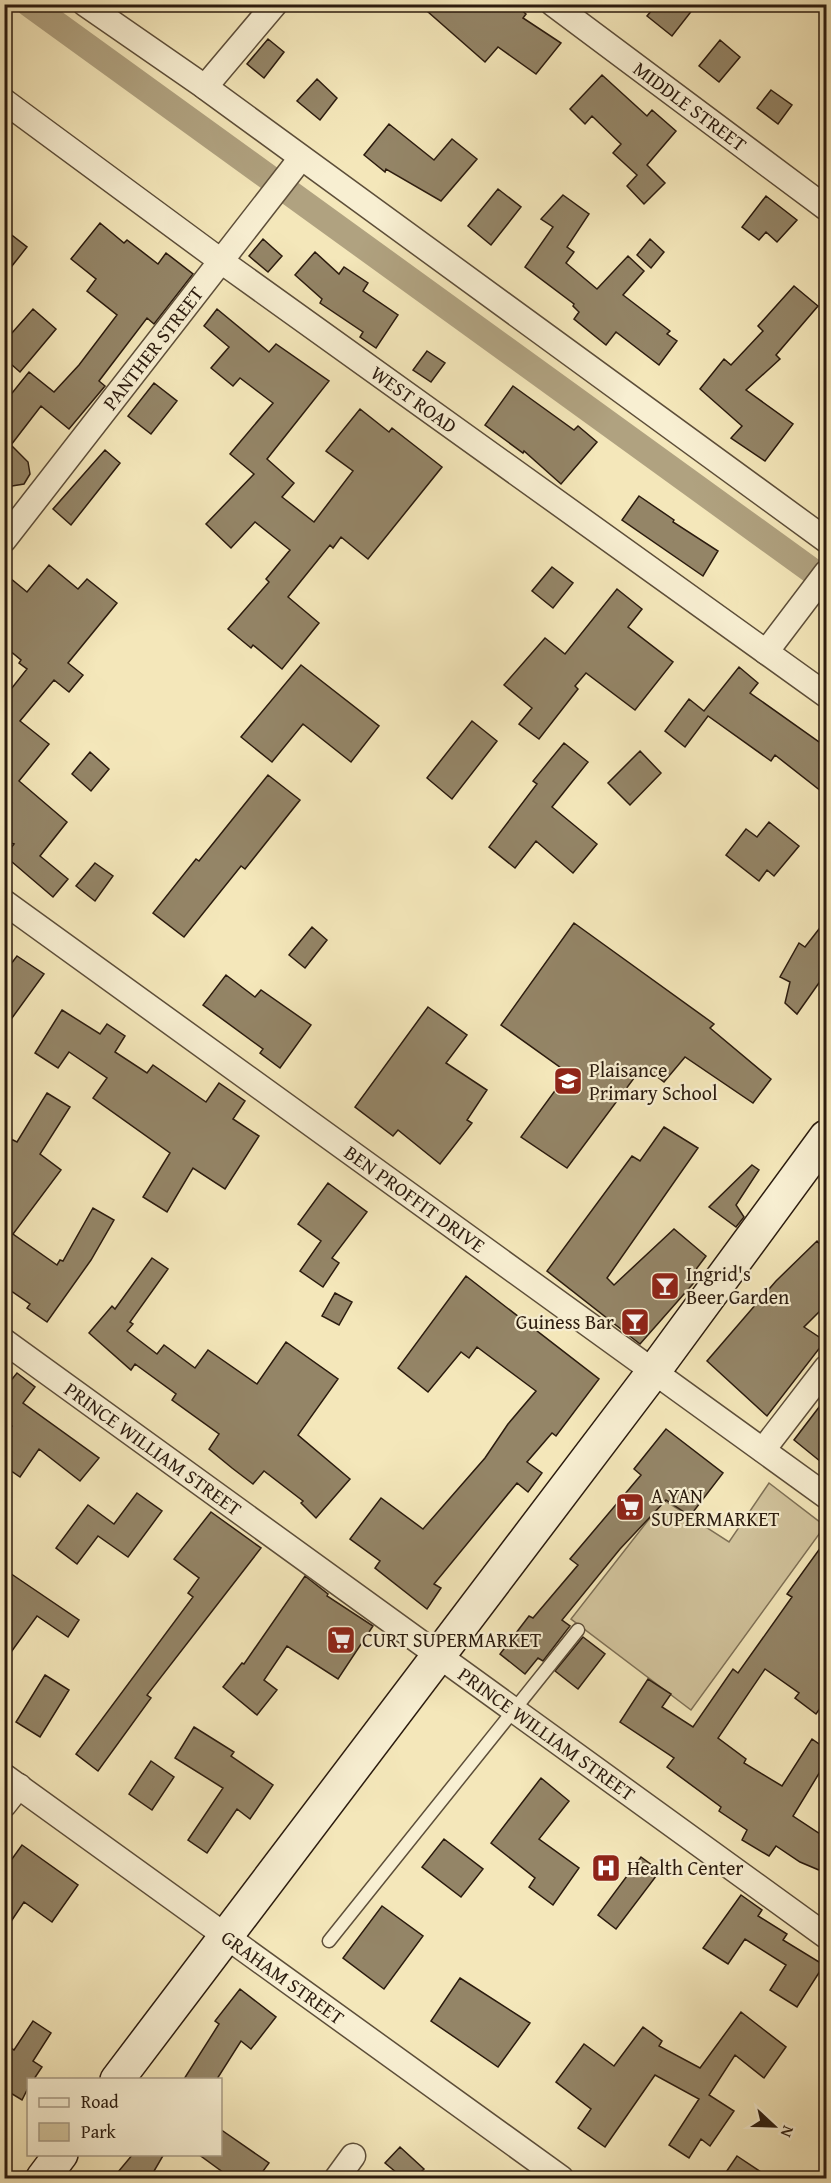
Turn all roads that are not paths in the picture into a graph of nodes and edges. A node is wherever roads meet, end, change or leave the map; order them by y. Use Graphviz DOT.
graph roads {
  1 [pos="85,4"];
  2 [pos="275,4"];
  3 [pos="553,4"];
  4 [pos="206,87"];
  5 [pos="4,101"];
  6 [pos="301,158"];
  7 [pos="826,208"];
  8 [pos="221,261"];
  9 [pos="13,513"];
  10 [pos="4,540"];
  11 [pos="826,540"];
  12 [pos="826,573"];
  13 [pos="766,652"];
  14 [pos="826,695"];
  15 [pos="4,902"];
  16 [pos="824,1147"];
  17 [pos="4,1341"];
  18 [pos="826,1368"];
  19 [pos="654,1371"];
  20 [pos="763,1450"];
  21 [pos="826,1496"];
  22 [pos="578,1629"];
  23 [pos="436,1655"];
  24 [pos="513,1711"];
  25 [pos="9,1789"];
  26 [pos="225,1936"];
  27 [pos="826,1936"];
  28 [pos="329,1941"];
  29 [pos="118,2078"];
  30 [pos="60,2156"];
  31 [pos="353,2156"];
  32 [pos="43,2178"];
  33 [pos="337,2178"];
  34 [pos="561,2178"];
  1 -- 4 [label="street"];
  2 -- 4 [label="street"];
  3 -- 7 [label="street, MIDDLE STREET"];
  4 -- 6 [label="street"];
  5 -- 8 [label="street, WEST ROAD"];
  6 -- 8 [label="street, PANTHER STREET"];
  6 -- 11 [label="street"];
  8 -- 9 [label="street, PANTHER STREET"];
  8 -- 13 [label="street, WEST ROAD"];
  9 -- 10 [label="street, PANTHER STREET"];
  12 -- 13 [label="street"];
  13 -- 14 [label="street, WEST ROAD"];
  15 -- 19 [label="street, BEN PROFFIT DRIVE"];
  16 -- 19 [label="main road"];
  17 -- 23 [label="street, PRINCE WILLIAM STREET"];
  18 -- 20 [label="street"];
  19 -- 20 [label="street, BEN PROFFIT DRIVE"];
  19 -- 23 [label="main road"];
  20 -- 21 [label="street, BEN PROFFIT DRIVE"];
  22 -- 24 [label="lane"];
  23 -- 24 [label="street, PRINCE WILLIAM STREET"];
  23 -- 26 [label="main road"];
  24 -- 27 [label="street, PRINCE WILLIAM STREET"];
  24 -- 28 [label="lane"];
  25 -- 26 [label="street, GRAHAM STREET"];
  26 -- 29 [label="main road"];
  26 -- 34 [label="street, GRAHAM STREET"];
  30 -- 32 [label="main road"];
  31 -- 33 [label="street"];
}
